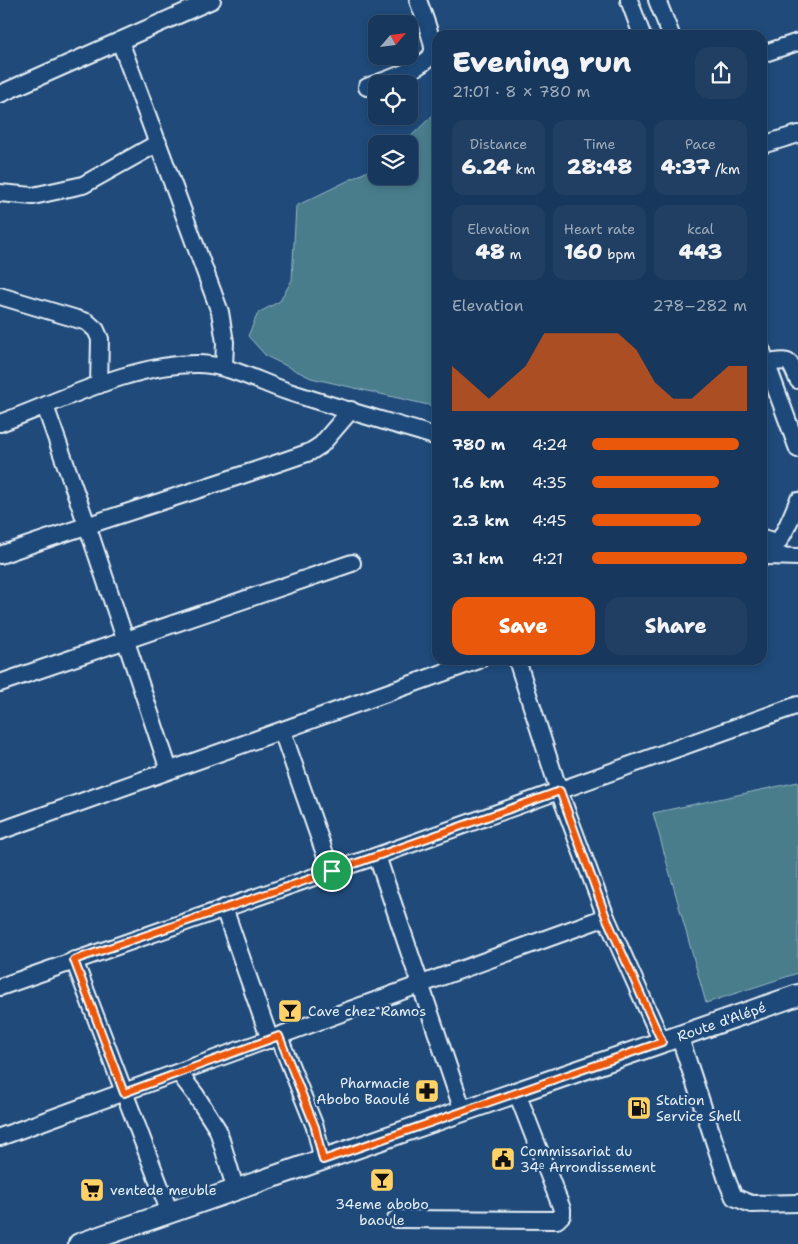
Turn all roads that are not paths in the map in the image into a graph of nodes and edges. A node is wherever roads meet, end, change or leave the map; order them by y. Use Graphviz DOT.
graph roads {
  1 [pos="418,0"];
  2 [pos="629,0"];
  3 [pos="658,0"];
  4 [pos="204,2"];
  5 [pos="640,30"];
  6 [pos="669,30"];
  7 [pos="120,41"];
  8 [pos="798,42"];
  9 [pos="432,43"];
  10 [pos="767,52"];
  11 [pos="432,54"];
  12 [pos="367,87"];
  13 [pos="0,94"];
  14 [pos="798,134"];
  15 [pos="158,143"];
  16 [pos="767,143"];
  17 [pos="0,193"];
  18 [pos="0,296"];
  19 [pos="767,357"];
  20 [pos="767,363"];
  21 [pos="224,367"];
  22 [pos="798,380"];
  23 [pos="99,385"];
  24 [pos="45,406"];
  25 [pos="351,410"];
  26 [pos="0,423"];
  27 [pos="432,434"];
  28 [pos="798,449"];
  29 [pos="798,502"];
  30 [pos="87,524"];
  31 [pos="770,540"];
  32 [pos="0,555"];
  33 [pos="767,557"];
  34 [pos="798,557"];
  35 [pos="352,563"];
  36 [pos="125,640"];
  37 [pos="465,665"];
  38 [pos="519,665"];
  39 [pos="0,683"];
  40 [pos="798,705"];
  41 [pos="282,731"];
  42 [pos="169,770"];
  43 [pos="560,791"];
  44 [pos="0,831"];
  45 [pos="377,856"];
  46 [pos="332,871"];
  47 [pos="224,908"];
  48 [pos="606,917"];
  49 [pos="74,960"];
  50 [pos="421,985"];
  51 [pos="0,987"];
  52 [pos="798,995"];
  53 [pos="274,1038"];
  54 [pos="671,1039"];
  55 [pos="179,1073"];
  56 [pos="124,1093"];
  57 [pos="517,1093"];
  58 [pos="463,1111"];
  59 [pos="0,1137"];
  60 [pos="323,1160"];
  61 [pos="236,1191"];
  62 [pos="798,1203"];
  63 [pos="170,1214"];
  64 [pos="396,1219"];
  65 [pos="79,1244"];
  1 -- 9 [label="street"];
  2 -- 5 [label="street"];
  3 -- 6 [label="street"];
  4 -- 7 [label="street"];
  7 -- 13 [label="street"];
  7 -- 15 [label="street"];
  8 -- 10 [label="street"];
  11 -- 12 [label="street"];
  14 -- 16 [label="street"];
  15 -- 17 [label="street"];
  15 -- 21 [label="street"];
  18 -- 23 [label="street"];
  19 -- 22 [label="street"];
  20 -- 28 [label="street"];
  21 -- 23 [label="street"];
  21 -- 25 [label="street"];
  23 -- 24 [label="street"];
  24 -- 26 [label="street"];
  24 -- 30 [label="street"];
  25 -- 27 [label="street"];
  25 -- 30 [label="street"];
  29 -- 31 [label="street"];
  30 -- 32 [label="street"];
  30 -- 36 [label="street"];
  33 -- 34 [label="street"];
  35 -- 36 [label="street"];
  36 -- 39 [label="street"];
  36 -- 42 [label="street"];
  37 -- 41 [label="street"];
  38 -- 43 [label="street"];
  40 -- 43 [label="street"];
  41 -- 42 [label="street"];
  41 -- 46 [label="street"];
  42 -- 44 [label="street"];
  43 -- 45 [label="street"];
  43 -- 48 [label="street"];
  45 -- 46 [label="street"];
  45 -- 50 [label="street"];
  46 -- 47 [label="street"];
  47 -- 49 [label="street"];
  47 -- 53 [label="street"];
  48 -- 50 [label="street"];
  48 -- 54 [label="street"];
  49 -- 51 [label="street"];
  49 -- 56 [label="street"];
  50 -- 53 [label="street"];
  50 -- 58 [label="street"];
  52 -- 54 [label="main road, Route d'Alépé"];
  53 -- 55 [label="street"];
  53 -- 60 [label="street"];
  54 -- 57 [label="main road, Route d'Alépé"];
  54 -- 62 [label="street"];
  55 -- 56 [label="street"];
  55 -- 61 [label="street"];
  56 -- 59 [label="street"];
  56 -- 63 [label="street"];
  57 -- 58 [label="main road, Route d'Alépé"];
  57 -- 64 [label="street"];
  58 -- 60 [label="main road, Route d'Alépé"];
  60 -- 61 [label="main road, Route d'Alépé"];
  61 -- 63 [label="main road, Route d'Alépé"];
  63 -- 65 [label="main road, Route d'Alépé"];
}
